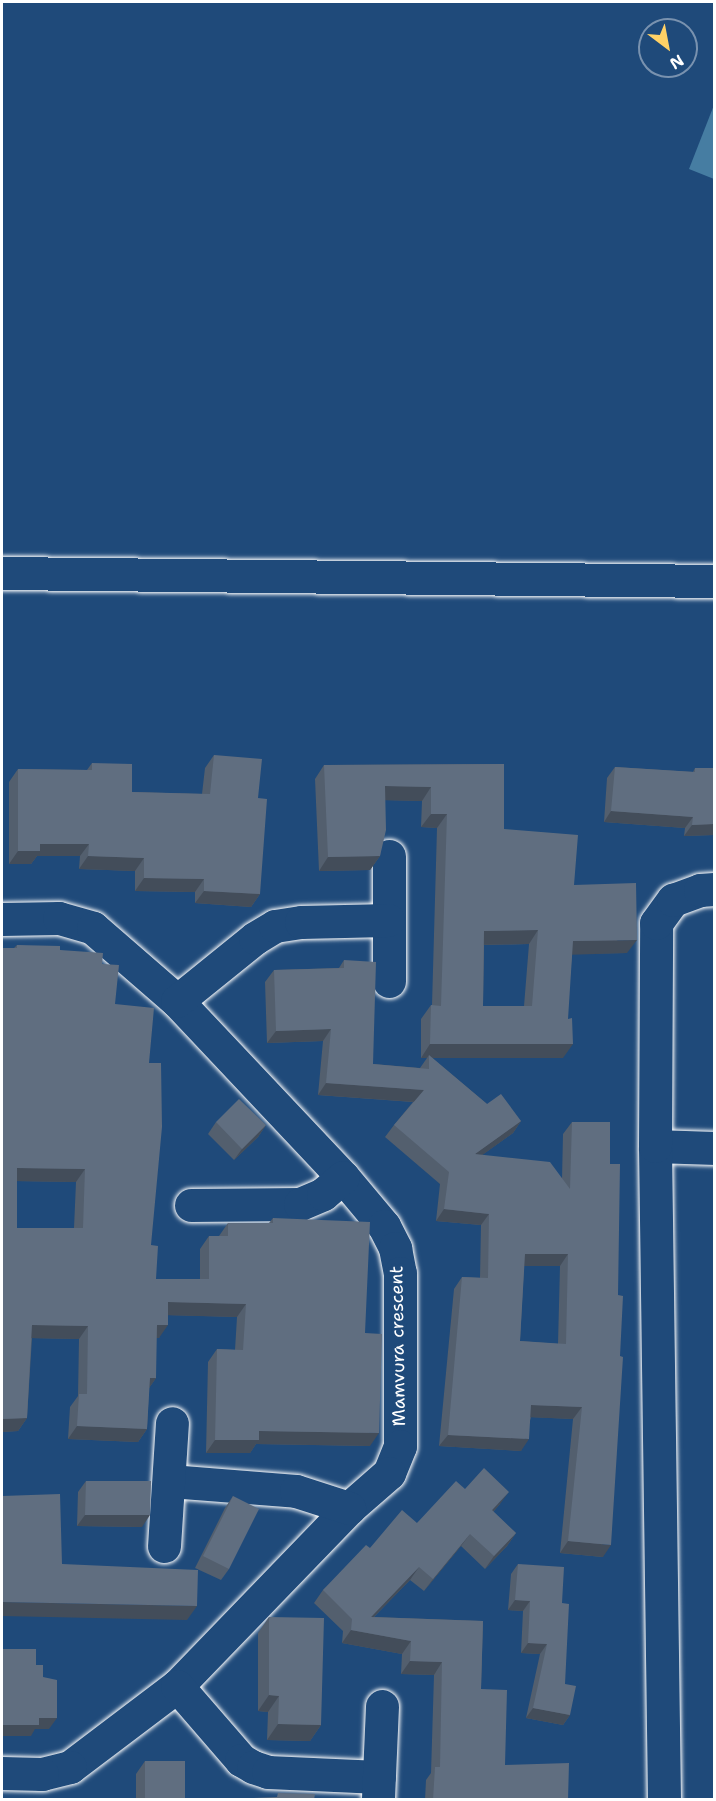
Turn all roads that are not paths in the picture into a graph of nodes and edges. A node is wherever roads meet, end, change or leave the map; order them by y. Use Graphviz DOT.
graph roads {
  1 [pos="2,573"];
  2 [pos="714,581"];
  3 [pos="389,856"];
  4 [pos="714,890"];
  5 [pos="2,919"];
  6 [pos="388,920"];
  7 [pos="389,981"];
  8 [pos="177,1001"];
  9 [pos="655,1146"];
  10 [pos="714,1148"];
  11 [pos="343,1177"];
  12 [pos="192,1205"];
  13 [pos="171,1423"];
  14 [pos="170,1481"];
  15 [pos="350,1508"];
  16 [pos="164,1546"];
  17 [pos="177,1686"];
  18 [pos="382,1706"];
  19 [pos="2,1773"];
  20 [pos="379,1788"];
  21 [pos="664,1800"];
  1 -- 2 [label="street"];
  3 -- 6 [label="street"];
  4 -- 9 [label="street"];
  5 -- 8 [label="street, Mamvura crescent"];
  6 -- 7 [label="street"];
  6 -- 8 [label="street"];
  8 -- 11 [label="street, Mamvura crescent"];
  9 -- 10 [label="street"];
  9 -- 21 [label="street"];
  11 -- 12 [label="street"];
  11 -- 15 [label="street, Mamvura crescent"];
  13 -- 14 [label="street"];
  14 -- 15 [label="street"];
  14 -- 16 [label="street"];
  15 -- 17 [label="street, Mamvura crescent"];
  17 -- 19 [label="street, Mamvura crescent"];
  17 -- 20 [label="street"];
  18 -- 20 [label="street"];
}
